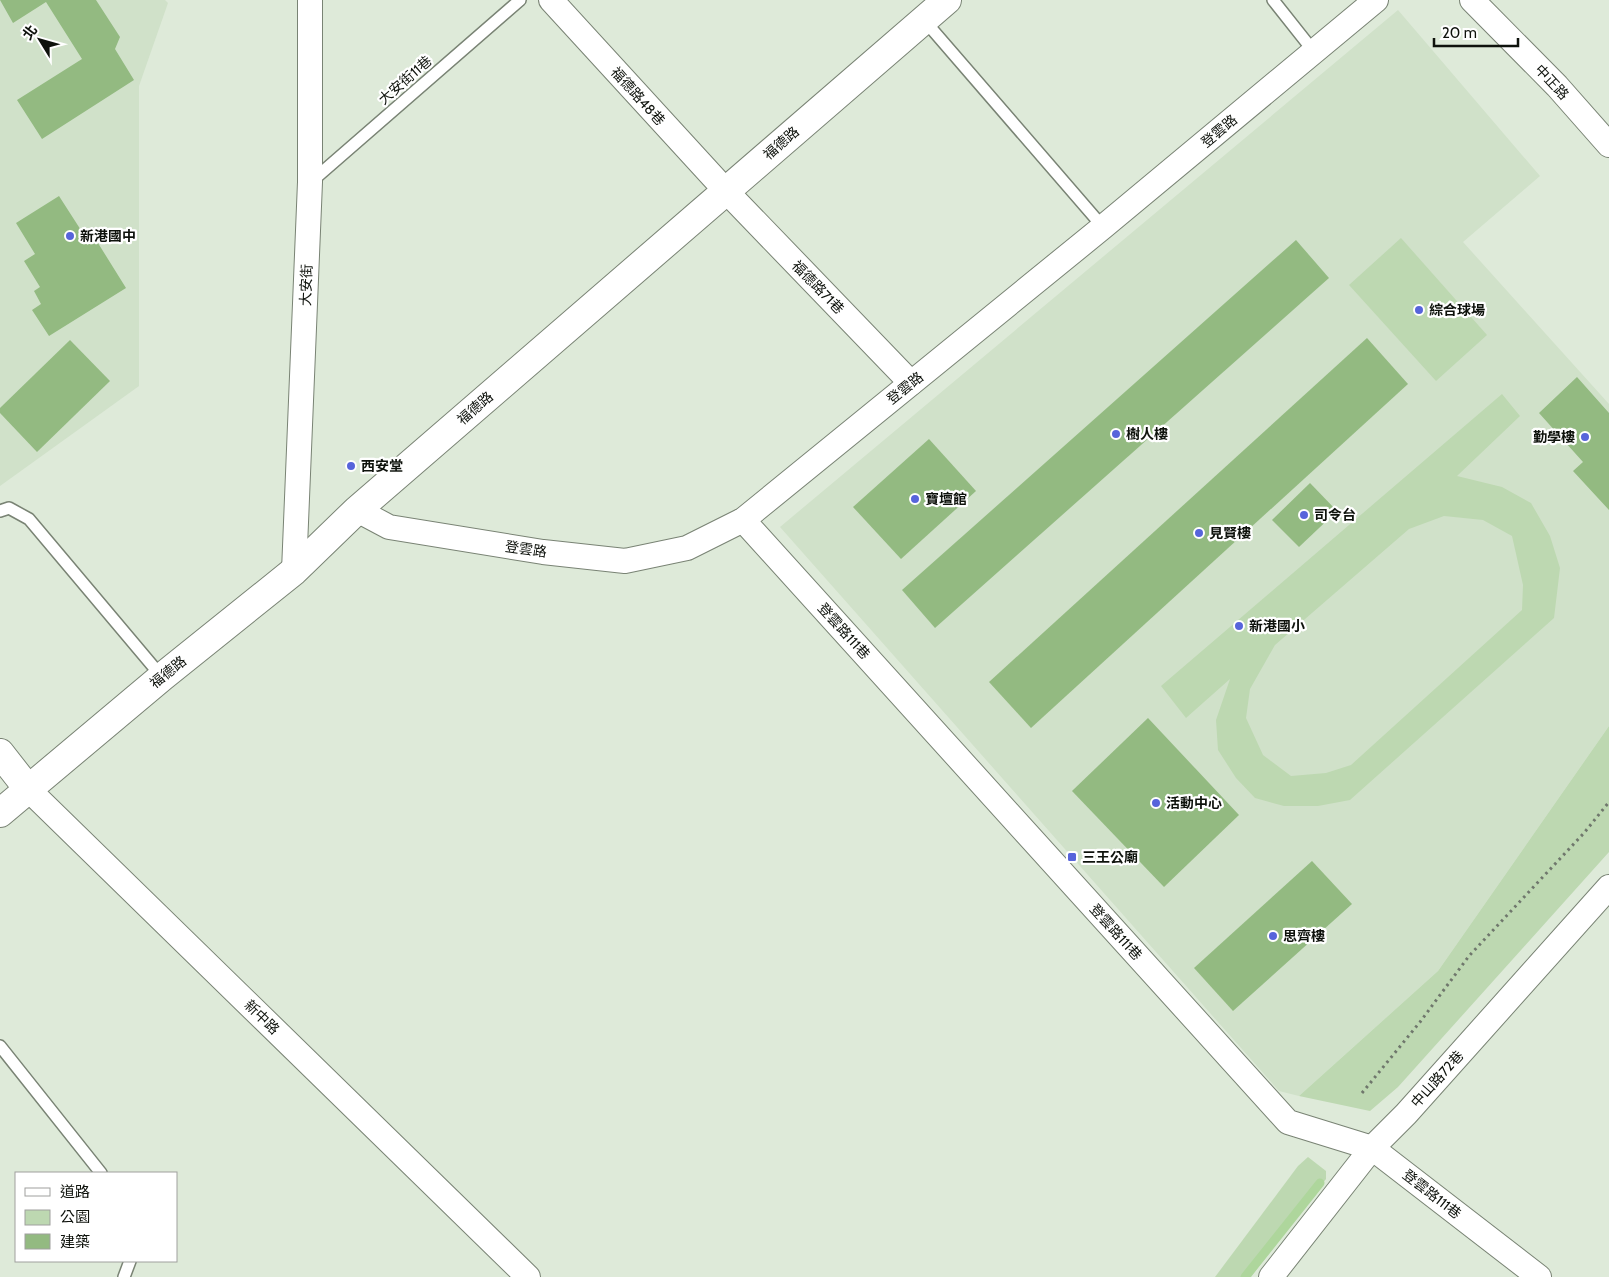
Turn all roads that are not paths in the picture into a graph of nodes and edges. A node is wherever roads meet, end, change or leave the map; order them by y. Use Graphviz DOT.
graph roads {
  1 [pos="310,0"];
  2 [pos="520,0"];
  3 [pos="551,0"];
  4 [pos="947,0"];
  5 [pos="1274,0"];
  6 [pos="1376,0"];
  7 [pos="1472,0"];
  8 [pos="924,20"];
  9 [pos="1314,52"];
  10 [pos="1609,145"];
  11 [pos="310,182"];
  12 [pos="726,191"];
  13 [pos="1103,227"];
  14 [pos="911,383"];
  15 [pos="0,510"];
  16 [pos="357,510"];
  17 [pos="743,520"];
  18 [pos="294,571"];
  19 [pos="162,677"];
  20 [pos="0,753"];
  21 [pos="29,790"];
  22 [pos="0,813"];
  23 [pos="1609,887"];
  24 [pos="0,1046"];
  25 [pos="1372,1148"];
  26 [pos="100,1172"];
  27 [pos="130,1262"];
  28 [pos="124,1277"];
  29 [pos="528,1277"];
  30 [pos="1271,1277"];
  31 [pos="1539,1277"];
  1 -- 11 [label="street, 大安街"];
  2 -- 11 [label="lane, 大安街11巷"];
  3 -- 12 [label="street, 福德路48巷"];
  4 -- 8 [label="main road, 福德路"];
  5 -- 9 [label="lane"];
  6 -- 9 [label="street, 登雲路"];
  7 -- 10 [label="street, 中正路"];
  8 -- 12 [label="main road, 福德路"];
  8 -- 13 [label="lane"];
  9 -- 13 [label="street, 登雲路"];
  11 -- 18 [label="street, 大安街"];
  12 -- 14 [label="street, 福德路71巷"];
  12 -- 16 [label="main road, 福德路"];
  13 -- 14 [label="street, 登雲路"];
  14 -- 17 [label="street, 登雲路"];
  15 -- 19 [label="lane"];
  16 -- 17 [label="street, 登雲路"];
  16 -- 18 [label="main road, 福德路"];
  17 -- 25 [label="street, 登雲路111巷"];
  18 -- 19 [label="main road, 福德路"];
  19 -- 21 [label="main road, 福德路"];
  20 -- 21 [label="main road, 新中路"];
  21 -- 22 [label="main road, 福德路"];
  21 -- 29 [label="street, 新中路"];
  23 -- 25 [label="street, 中山路72巷"];
  24 -- 26 [label="lane"];
  25 -- 30 [label="street, 中山路72巷"];
  25 -- 31 [label="street, 登雲路111巷"];
  27 -- 28 [label="lane"];
}
